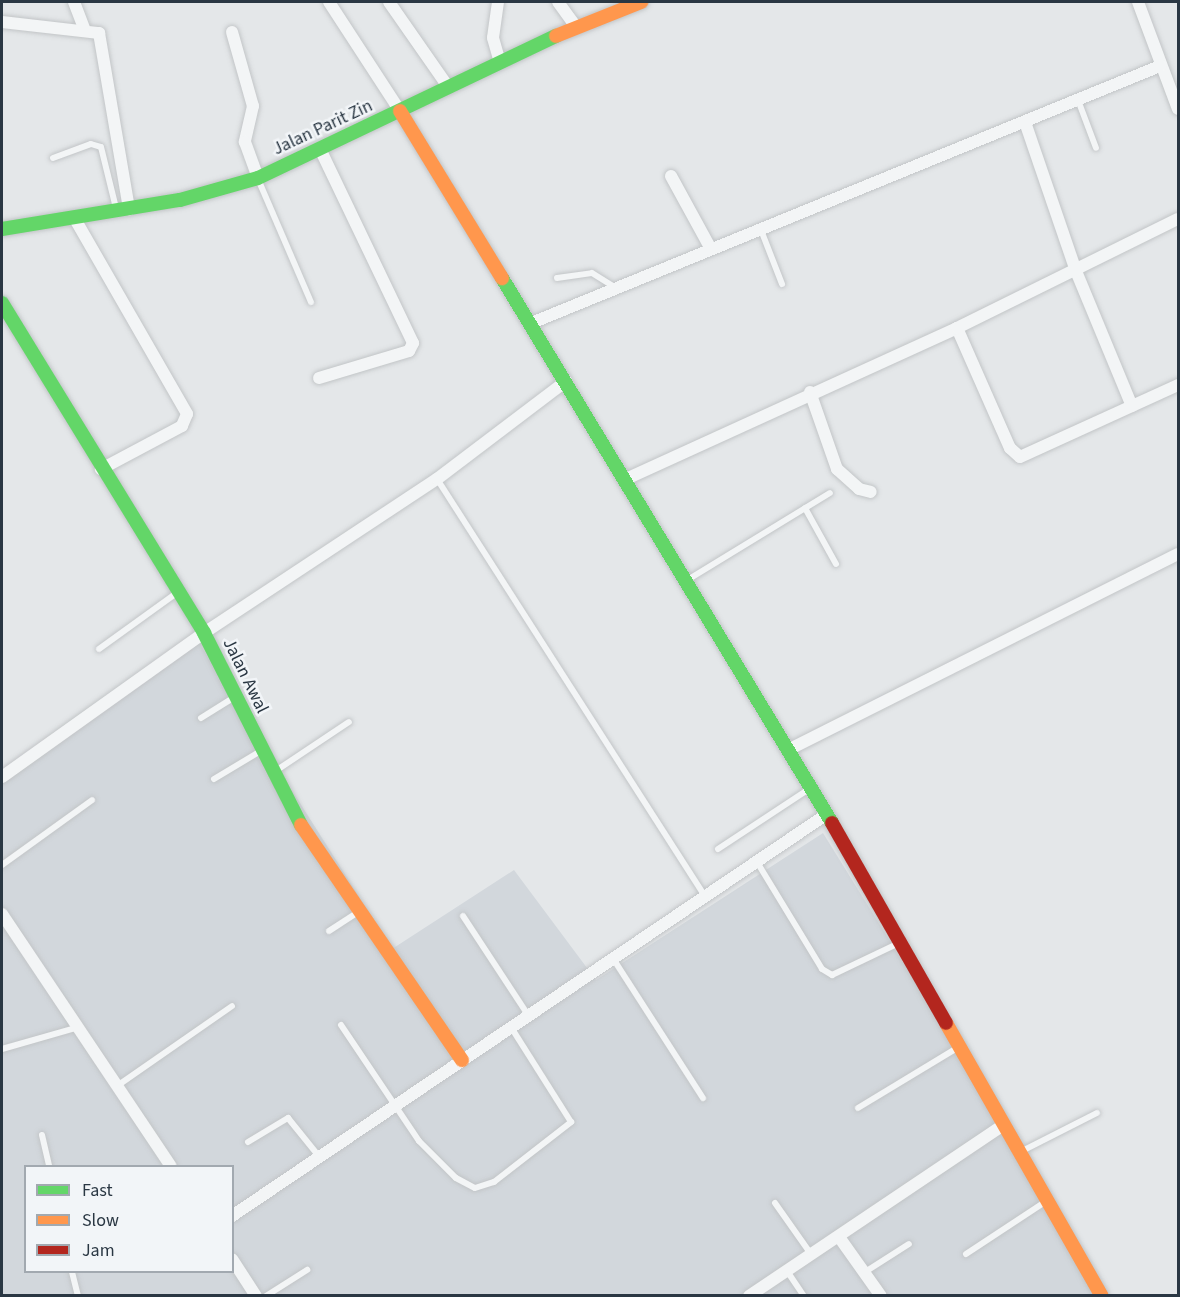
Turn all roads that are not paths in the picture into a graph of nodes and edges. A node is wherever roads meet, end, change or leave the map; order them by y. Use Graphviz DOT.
graph roads {
  1 [pos="74,2"];
  2 [pos="329,2"];
  3 [pos="389,2"];
  4 [pos="498,2"];
  5 [pos="558,2"];
  6 [pos="640,2"];
  7 [pos="1138,2"];
  8 [pos="2,22"];
  9 [pos="84,28"];
  10 [pos="578,28"];
  11 [pos="232,32"];
  12 [pos="499,59"];
  13 [pos="1160,66"];
  14 [pos="447,85"];
  15 [pos="1078,99"];
  16 [pos="1177,103"];
  17 [pos="400,111"];
  18 [pos="1025,122"];
  19 [pos="1096,148"];
  20 [pos="321,151"];
  21 [pos="52,158"];
  22 [pos="671,176"];
  23 [pos="258,178"];
  24 [pos="123,210"];
  25 [pos="75,219"];
  26 [pos="1179,219"];
  27 [pos="2,229"];
  28 [pos="761,230"];
  29 [pos="711,249"];
  30 [pos="1076,271"];
  31 [pos="556,278"];
  32 [pos="782,284"];
  33 [pos="614,287"];
  34 [pos="2,303"];
  35 [pos="311,303"];
  36 [pos="539,318"];
  37 [pos="957,328"];
  38 [pos="319,378"];
  39 [pos="1179,385"];
  40 [pos="572,391"];
  41 [pos="810,392"];
  42 [pos="1132,406"];
  43 [pos="101,469"];
  44 [pos="626,478"];
  45 [pos="438,482"];
  46 [pos="871,492"];
  47 [pos="830,493"];
  48 [pos="805,508"];
  49 [pos="1179,554"];
  50 [pos="836,564"];
  51 [pos="688,579"];
  52 [pos="178,592"];
  53 [pos="204,633"];
  54 [pos="99,649"];
  55 [pos="236,696"];
  56 [pos="201,718"];
  57 [pos="349,722"];
  58 [pos="790,749"];
  59 [pos="259,752"];
  60 [pos="272,774"];
  61 [pos="2,777"];
  62 [pos="214,779"];
  63 [pos="812,787"];
  64 [pos="92,800"];
  65 [pos="826,814"];
  66 [pos="718,849"];
  67 [pos="756,861"];
  68 [pos="2,865"];
  69 [pos="704,895"];
  70 [pos="358,912"];
  71 [pos="2,914"];
  72 [pos="463,916"];
  73 [pos="329,931"];
  74 [pos="901,942"];
  75 [pos="612,957"];
  76 [pos="232,1006"];
  77 [pos="528,1014"];
  78 [pos="341,1025"];
  79 [pos="511,1027"];
  80 [pos="75,1028"];
  81 [pos="960,1047"];
  82 [pos="2,1049"];
  83 [pos="462,1060"];
  84 [pos="117,1087"];
  85 [pos="703,1098"];
  86 [pos="395,1106"];
  87 [pos="858,1108"];
  88 [pos="1098,1113"];
  89 [pos="1003,1125"];
  90 [pos="42,1135"];
  91 [pos="248,1142"];
  92 [pos="1019,1153"];
  93 [pos="318,1155"];
  94 [pos="49,1165"];
  95 [pos="170,1165"];
  96 [pos="1045,1202"];
  97 [pos="775,1203"];
  98 [pos="234,1215"];
  99 [pos="839,1237"];
  100 [pos="909,1244"];
  101 [pos="966,1254"];
  102 [pos="811,1255"];
  103 [pos="234,1262"];
  104 [pos="307,1270"];
  105 [pos="787,1271"];
  106 [pos="865,1272"];
  107 [pos="72,1273"];
  108 [pos="78,1296"];
  109 [pos="256,1296"];
  110 [pos="266,1296"];
  111 [pos="749,1296"];
  112 [pos="804,1296"];
  113 [pos="881,1296"];
  114 [pos="1102,1296"];
  1 -- 9 [label="street"];
  2 -- 17 [label="street"];
  3 -- 14 [label="street"];
  4 -- 12 [label="street"];
  5 -- 10 [label="street"];
  6 -- 10 [label="street, Jalan Parit Zin"];
  7 -- 13 [label="street"];
  8 -- 9 [label="street"];
  9 -- 24 [label="street"];
  10 -- 12 [label="street, Jalan Parit Zin"];
  11 -- 23 [label="street"];
  12 -- 14 [label="street, Jalan Parit Zin"];
  13 -- 15 [label="street"];
  13 -- 16 [label="street"];
  14 -- 17 [label="street, Jalan Parit Zin"];
  15 -- 18 [label="street"];
  15 -- 19 [label="lane"];
  17 -- 20 [label="street, Jalan Parit Zin"];
  17 -- 36 [label="street"];
  18 -- 28 [label="street"];
  18 -- 30 [label="street"];
  20 -- 23 [label="street, Jalan Parit Zin"];
  20 -- 38 [label="street"];
  21 -- 24 [label="lane"];
  22 -- 29 [label="street"];
  23 -- 24 [label="street, Jalan Parit Zin"];
  23 -- 35 [label="lane"];
  24 -- 25 [label="street, Jalan Parit Zin"];
  25 -- 27 [label="street, Jalan Parit Zin"];
  25 -- 43 [label="street"];
  26 -- 30 [label="street"];
  28 -- 29 [label="street"];
  28 -- 32 [label="lane"];
  29 -- 33 [label="street"];
  30 -- 37 [label="street"];
  30 -- 42 [label="street"];
  31 -- 33 [label="lane"];
  33 -- 36 [label="street"];
  34 -- 43 [label="street, Jalan Awal"];
  36 -- 40 [label="street"];
  37 -- 41 [label="street"];
  37 -- 42 [label="street"];
  39 -- 42 [label="street"];
  40 -- 44 [label="street"];
  40 -- 45 [label="street"];
  41 -- 44 [label="street"];
  41 -- 46 [label="street"];
  43 -- 52 [label="street, Jalan Awal"];
  44 -- 51 [label="street"];
  45 -- 53 [label="street"];
  45 -- 69 [label="lane"];
  47 -- 48 [label="lane"];
  48 -- 50 [label="lane"];
  48 -- 51 [label="lane"];
  49 -- 58 [label="street"];
  51 -- 58 [label="street"];
  52 -- 53 [label="street, Jalan Awal"];
  52 -- 54 [label="lane"];
  53 -- 55 [label="street, Jalan Awal"];
  53 -- 61 [label="street"];
  55 -- 56 [label="lane"];
  55 -- 59 [label="street, Jalan Awal"];
  57 -- 60 [label="lane"];
  58 -- 63 [label="street"];
  59 -- 60 [label="street, Jalan Awal"];
  59 -- 62 [label="lane"];
  60 -- 70 [label="street, Jalan Awal"];
  63 -- 65 [label="street"];
  63 -- 66 [label="lane"];
  64 -- 68 [label="lane"];
  65 -- 67 [label="street"];
  65 -- 74 [label="street"];
  67 -- 69 [label="street"];
  67 -- 74 [label="lane"];
  69 -- 75 [label="street"];
  70 -- 73 [label="lane"];
  70 -- 83 [label="street, Jalan Awal"];
  71 -- 80 [label="street"];
  72 -- 77 [label="lane"];
  74 -- 81 [label="street"];
  75 -- 77 [label="street"];
  75 -- 85 [label="lane"];
  76 -- 84 [label="lane"];
  77 -- 79 [label="street"];
  78 -- 86 [label="lane"];
  79 -- 83 [label="street"];
  79 -- 86 [label="lane"];
  80 -- 82 [label="lane"];
  80 -- 84 [label="street"];
  81 -- 87 [label="lane"];
  81 -- 89 [label="street"];
  83 -- 86 [label="street"];
  84 -- 95 [label="street"];
  86 -- 93 [label="street"];
  88 -- 92 [label="lane"];
  89 -- 92 [label="street"];
  89 -- 99 [label="street"];
  90 -- 94 [label="lane"];
  91 -- 93 [label="lane"];
  92 -- 96 [label="street"];
  93 -- 98 [label="street"];
  96 -- 101 [label="lane"];
  96 -- 114 [label="street"];
  97 -- 102 [label="lane"];
  99 -- 102 [label="street"];
  99 -- 106 [label="street"];
  100 -- 106 [label="lane"];
  102 -- 105 [label="street"];
  103 -- 109 [label="street"];
  104 -- 110 [label="lane"];
  105 -- 111 [label="street"];
  105 -- 112 [label="lane"];
  106 -- 113 [label="street"];
  107 -- 108 [label="lane"];
}
